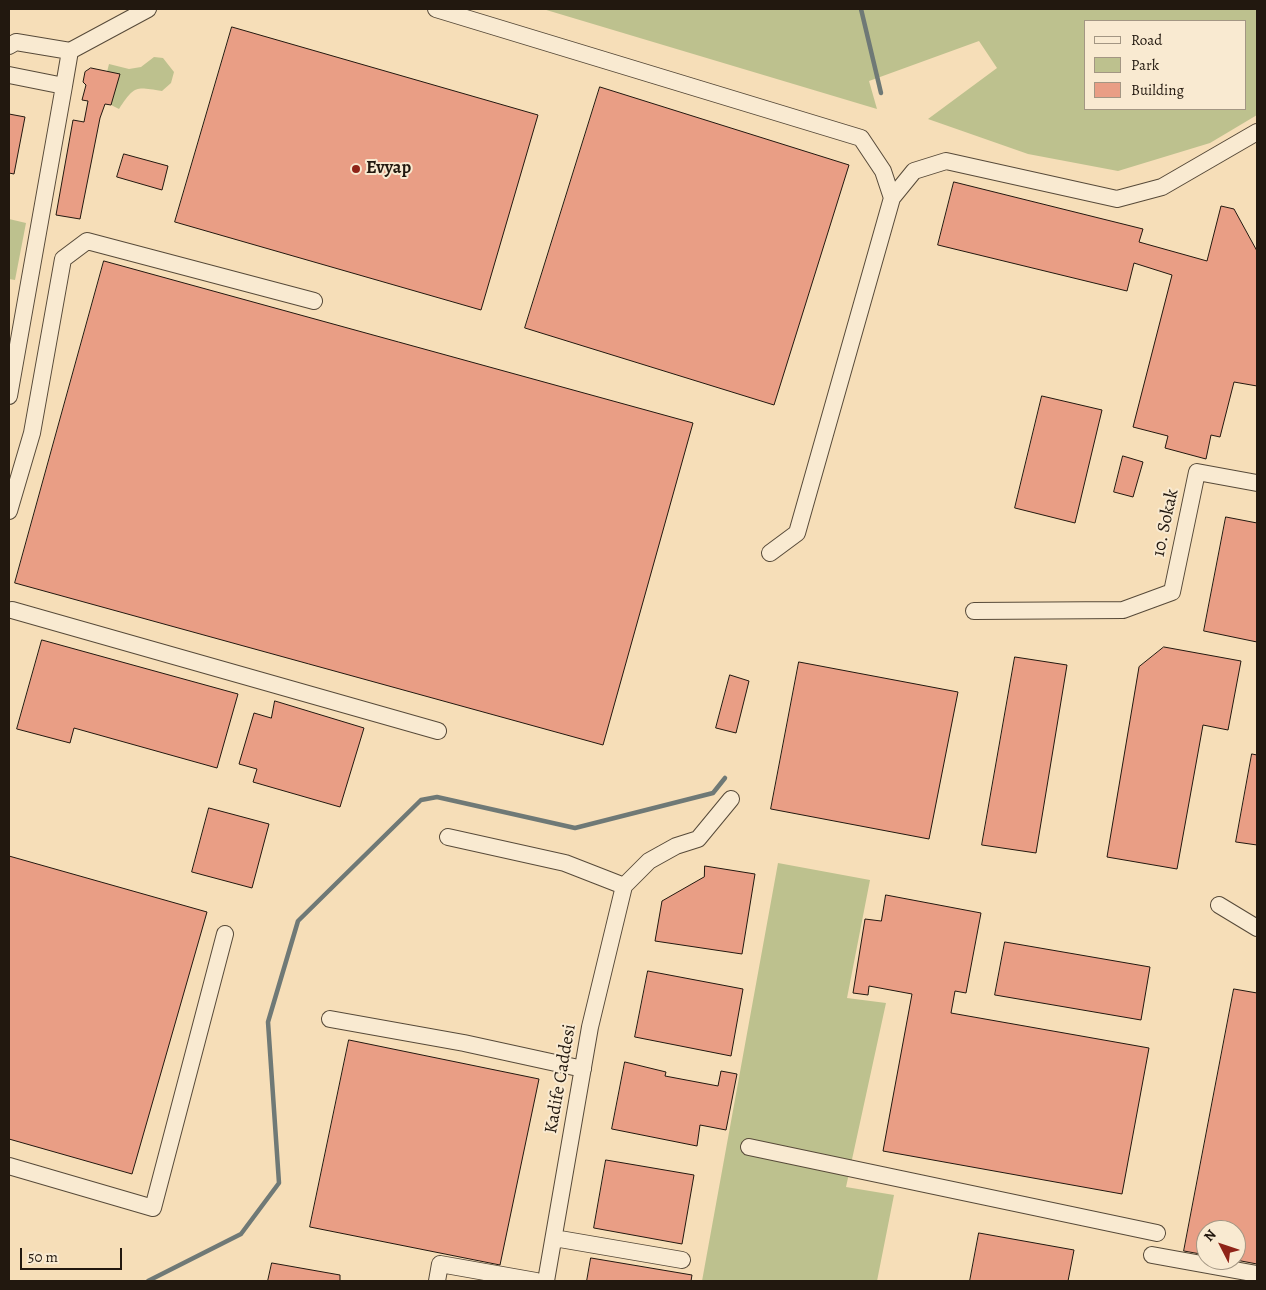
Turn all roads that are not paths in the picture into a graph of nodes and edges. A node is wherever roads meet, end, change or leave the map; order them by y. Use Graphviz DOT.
graph roads {
  1 [pos="148,9"];
  2 [pos="436,9"];
  3 [pos="9,46"];
  4 [pos="70,50"];
  5 [pos="9,75"];
  6 [pos="64,86"];
  7 [pos="1257,132"];
  8 [pos="892,198"];
  9 [pos="314,301"];
  10 [pos="9,396"];
  11 [pos="1257,483"];
  12 [pos="9,511"];
  13 [pos="770,553"];
  14 [pos="12,610"];
  15 [pos="974,611"];
  16 [pos="438,731"];
  17 [pos="731,799"];
  18 [pos="448,837"];
  19 [pos="624,886"];
  20 [pos="1219,905"];
  21 [pos="1257,928"];
  22 [pos="225,934"];
  23 [pos="330,1019"];
  24 [pos="583,1069"];
  25 [pos="749,1147"];
  26 [pos="9,1166"];
  27 [pos="1156,1233"];
  28 [pos="554,1238"];
  29 [pos="1152,1255"];
  30 [pos="682,1260"];
  31 [pos="1257,1274"];
  32 [pos="437,1281"];
  33 [pos="536,1281"];
  34 [pos="546,1281"];
  1 -- 4 [label="street"];
  2 -- 8 [label="street"];
  3 -- 4 [label="street"];
  4 -- 6 [label="street"];
  5 -- 6 [label="street"];
  6 -- 10 [label="street"];
  7 -- 8 [label="street"];
  8 -- 13 [label="street"];
  9 -- 12 [label="street"];
  11 -- 15 [label="street, 10. Sokak"];
  14 -- 16 [label="street"];
  17 -- 19 [label="street"];
  18 -- 19 [label="street"];
  19 -- 24 [label="street, Kadife Caddesi"];
  20 -- 21 [label="street"];
  22 -- 26 [label="street"];
  23 -- 24 [label="street"];
  24 -- 28 [label="street, Kadife Caddesi"];
  25 -- 27 [label="street"];
  28 -- 30 [label="street"];
  28 -- 34 [label="street, Kadife Caddesi"];
  29 -- 31 [label="street"];
  32 -- 33 [label="street"];
}
